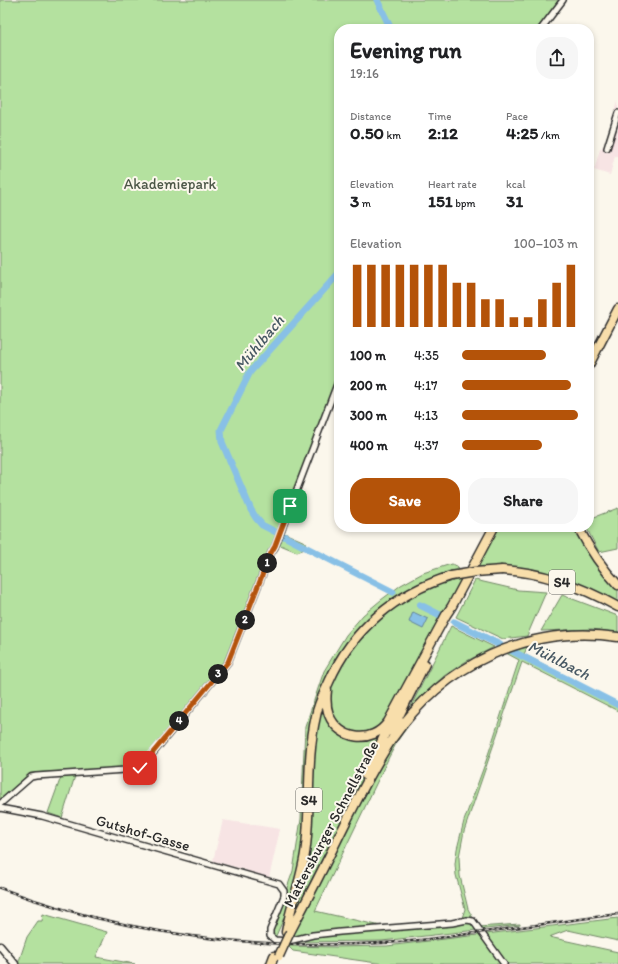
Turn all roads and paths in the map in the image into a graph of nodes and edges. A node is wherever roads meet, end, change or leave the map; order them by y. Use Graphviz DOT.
graph roads {
  1 [pos="563,0"];
  2 [pos="545,24"];
  3 [pos="618,112"];
  4 [pos="617,120"];
  5 [pos="607,148"];
  6 [pos="618,304"];
  7 [pos="618,309"];
  8 [pos="594,346"];
  9 [pos="594,355"];
  10 [pos="334,393"];
  11 [pos="491,532"];
  12 [pos="581,532"];
  13 [pos="618,585"];
  14 [pos="452,606"];
  15 [pos="618,607"];
  16 [pos="618,637"];
  17 [pos="432,641"];
  18 [pos="328,683"];
  19 [pos="362,788"];
  20 [pos="0,804"];
  21 [pos="0,808"];
  22 [pos="288,932"];
  23 [pos="0,946"];
  24 [pos="276,959"];
  25 [pos="15,964"];
  26 [pos="271,964"];
  27 [pos="504,964"];
  1 -- 2 [label="street"];
  3 -- 4 [label="street"];
  4 -- 5 [label="street"];
  6 -- 8 [label="highway"];
  7 -- 9 [label="highway"];
  10 -- 20 [label="street"];
  11 -- 14 [label="highway"];
  12 -- 13 [label="highway"];
  14 -- 17 [label="highway"];
  14 -- 19 [label="highway"];
  15 -- 18 [label="highway, Mattersburger Schnellstraße / S4, bridge"];
  16 -- 19 [label="highway, Mattersburger Schnellstraße / S4"];
  17 -- 18 [label="highway"];
  17 -- 22 [label="highway"];
  18 -- 22 [label="highway, Mattersburger Schnellstraße / S4"];
  19 -- 22 [label="highway, Mattersburger Schnellstraße / S4"];
  21 -- 27 [label="street, Gutshof-Gasse"];
  22 -- 24 [label="highway, Mattersburger Schnellstraße / S4"];
  23 -- 25 [label="street"];
  24 -- 26 [label="highway, Mattersburger Schnellstraße / S4"];
}
